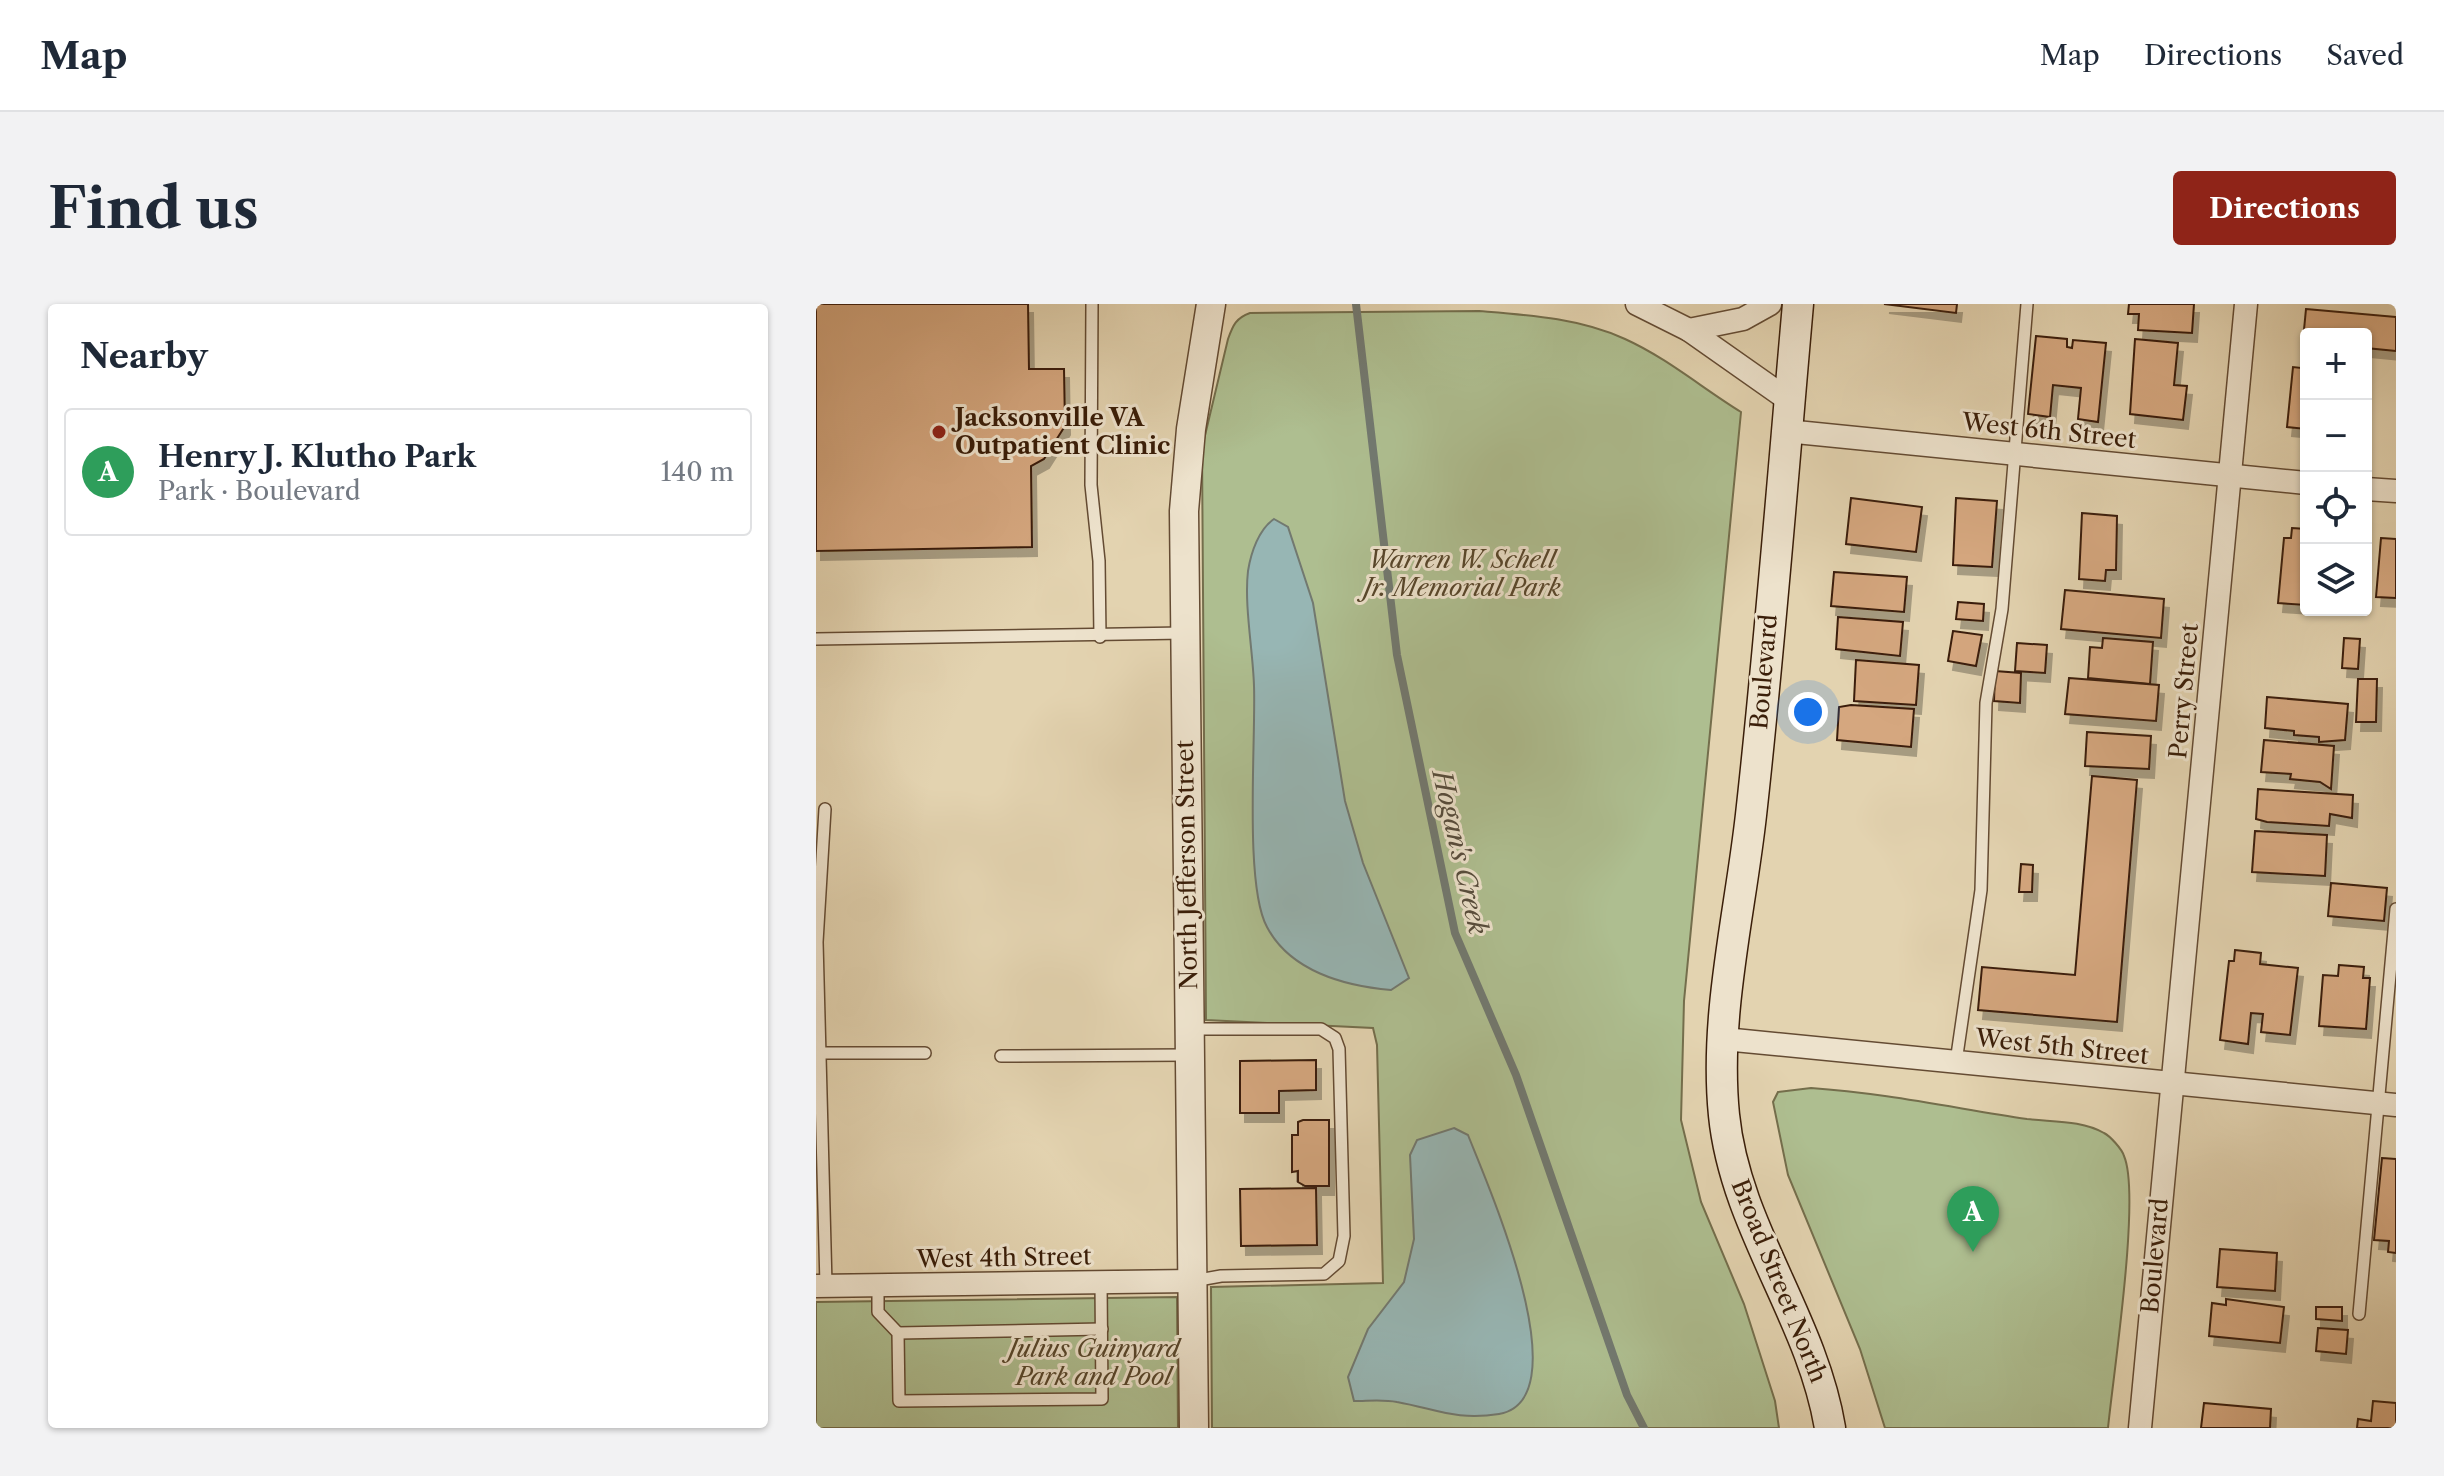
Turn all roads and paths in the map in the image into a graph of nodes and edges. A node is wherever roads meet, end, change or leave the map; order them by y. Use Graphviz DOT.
graph roads {
  1 [pos="1092,304"];
  2 [pos="1211,304"];
  3 [pos="1637,304"];
  4 [pos="1770,304"];
  5 [pos="1798,304"];
  6 [pos="2027,304"];
  7 [pos="2246,304"];
  8 [pos="1689,330"];
  9 [pos="1790,401"];
  10 [pos="1786,431"];
  11 [pos="2014,453"];
  12 [pos="2231,476"];
  13 [pos="2300,482"];
  14 [pos="2372,489"];
  15 [pos="2396,491"];
  16 [pos="1185,633"];
  17 [pos="1100,637"];
  18 [pos="816,639"];
  19 [pos="825,809"];
  20 [pos="2396,909"];
  21 [pos="1724,1039"];
  22 [pos="1189,1042"];
  23 [pos="822,1053"];
  24 [pos="925,1053"];
  25 [pos="1001,1056"];
  26 [pos="1956,1062"];
  27 [pos="2171,1083"];
  28 [pos="2387,1104"];
  29 [pos="1192,1281"];
  30 [pos="1101,1283"];
  31 [pos="878,1285"];
  32 [pos="821,1286"];
  33 [pos="2359,1314"];
  34 [pos="1102,1329"];
  35 [pos="898,1333"];
  36 [pos="1194,1428"];
  37 [pos="1830,1428"];
  38 [pos="2140,1428"];
  1 -- 17 [label="lane"];
  2 -- 16 [label="street, North Jefferson Street"];
  3 -- 8 [label="street"];
  4 -- 8 [label="street"];
  5 -- 9 [label="main road, Boulevard"];
  6 -- 11 [label="lane"];
  7 -- 12 [label="street, Perry Street"];
  8 -- 9 [label="street"];
  9 -- 10 [label="main road, Boulevard"];
  10 -- 11 [label="street, West 6th Street"];
  10 -- 21 [label="main road, Boulevard"];
  11 -- 12 [label="street, West 6th Street"];
  11 -- 26 [label="lane"];
  12 -- 13 [label="street, West 6th Street"];
  12 -- 27 [label="street, Perry Street"];
  14 -- 15 [label="street"];
  16 -- 17 [label="lane"];
  16 -- 22 [label="street, North Jefferson Street"];
  17 -- 18 [label="lane"];
  19 -- 23 [label="lane"];
  20 -- 28 [label="lane"];
  21 -- 26 [label="street, West 5th Street"];
  21 -- 37 [label="main road, Broad Street North"];
  22 -- 25 [label="lane"];
  22 -- 29 [label="street, North Jefferson Street"];
  22 -- 29 [label="lane"];
  23 -- 24 [label="lane"];
  23 -- 32 [label="lane"];
  26 -- 27 [label="street, West 5th Street"];
  27 -- 28 [label="street, West 5th Street"];
  27 -- 38 [label="street, Boulevard"];
  28 -- 33 [label="lane"];
  29 -- 30 [label="street, West 4th Street"];
  29 -- 36 [label="street, North Jefferson Street"];
  30 -- 31 [label="street, West 4th Street"];
  30 -- 34 [label="lane"];
  31 -- 32 [label="street, West 4th Street"];
  31 -- 35 [label="lane"];
  34 -- 35 [label="lane"];
  34 -- 35 [label="lane"];
}
